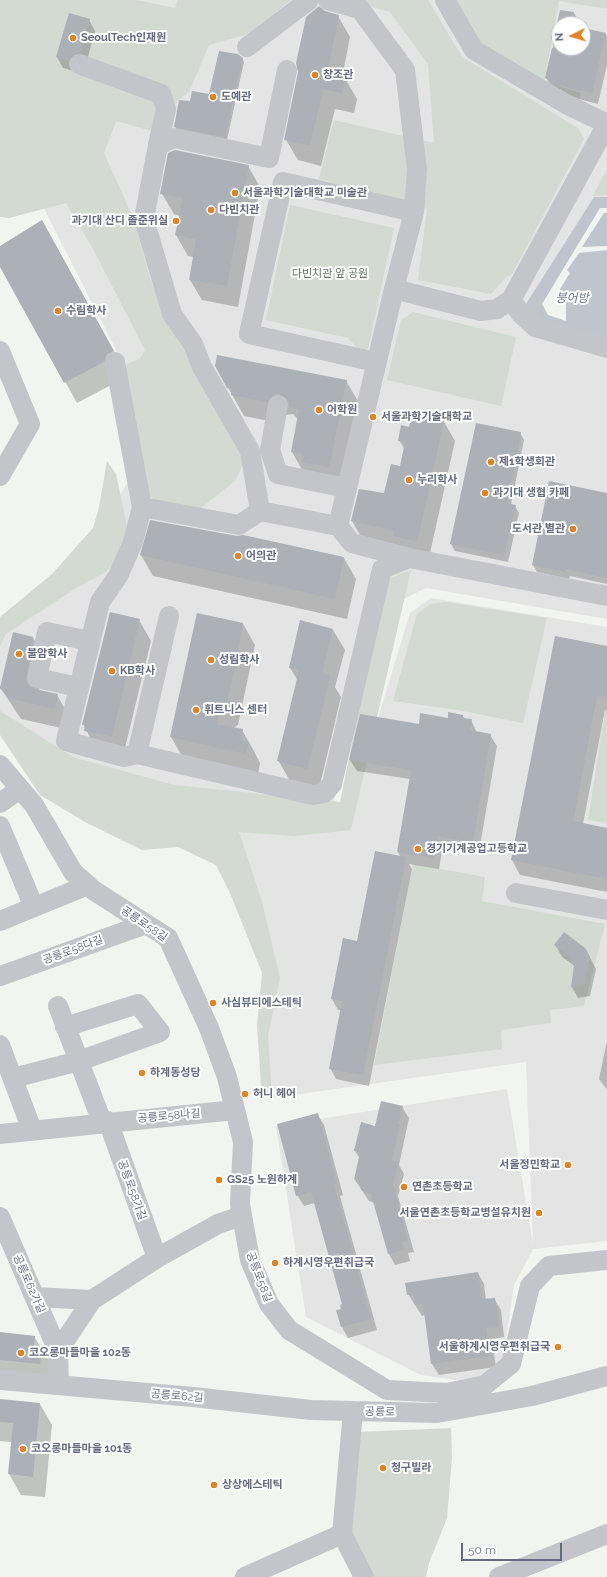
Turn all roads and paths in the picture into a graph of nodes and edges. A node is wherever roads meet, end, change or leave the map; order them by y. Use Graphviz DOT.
graph roads {
  1 [pos="308,0"];
  2 [pos="328,0"];
  3 [pos="446,0"];
  4 [pos="247,46"];
  5 [pos="79,64"];
  6 [pos="287,70"];
  7 [pos="607,124"];
  8 [pos="158,146"];
  9 [pos="414,212"];
  10 [pos="394,289"];
  11 [pos="511,300"];
  12 [pos="607,348"];
  13 [pos="0,352"];
  14 [pos="115,362"];
  15 [pos="376,362"];
  16 [pos="278,405"];
  17 [pos="0,476"];
  18 [pos="346,488"];
  19 [pos="142,507"];
  20 [pos="260,510"];
  21 [pos="338,526"];
  22 [pos="409,558"];
  23 [pos="607,596"];
  24 [pos="169,616"];
  25 [pos="89,641"];
  26 [pos="78,687"];
  27 [pos="137,754"];
  28 [pos="0,765"];
  29 [pos="20,789"];
  30 [pos="0,803"];
  31 [pos="0,826"];
  32 [pos="88,885"];
  33 [pos="516,893"];
  34 [pos="34,907"];
  35 [pos="607,910"];
  36 [pos="0,921"];
  37 [pos="146,924"];
  38 [pos="0,976"];
  39 [pos="58,1006"];
  40 [pos="66,1027"];
  41 [pos="0,1045"];
  42 [pos="78,1061"];
  43 [pos="13,1078"];
  44 [pos="235,1110"];
  45 [pos="105,1122"];
  46 [pos="32,1130"];
  47 [pos="0,1134"];
  48 [pos="241,1216"];
  49 [pos="0,1218"];
  50 [pos="157,1258"];
  51 [pos="607,1260"];
  52 [pos="35,1297"];
  53 [pos="92,1300"];
  54 [pos="58,1351"];
  55 [pos="607,1376"];
  56 [pos="0,1380"];
  57 [pos="59,1385"];
  58 [pos="354,1411"];
  59 [pos="342,1534"];
  60 [pos="607,1534"];
  61 [pos="266,1573"];
  62 [pos="245,1577"];
  63 [pos="364,1577"];
  64 [pos="499,1577"];
  1 -- 4 [label="street"];
  2 -- 9 [label="street"];
  3 -- 7 [label="street"];
  5 -- 8 [label="street"];
  6 -- 8 [label="street"];
  7 -- 11 [label="street"];
  8 -- 20 [label="street"];
  9 -- 10 [label="street"];
  9 -- 15 [label="street"];
  10 -- 11 [label="street"];
  10 -- 15 [label="street"];
  11 -- 12 [label="street"];
  13 -- 17 [label="street"];
  14 -- 19 [label="street"];
  15 -- 18 [label="street"];
  16 -- 18 [label="street"];
  18 -- 21 [label="street"];
  19 -- 20 [label="street"];
  19 -- 25 [label="street"];
  20 -- 21 [label="street"];
  21 -- 22 [label="street"];
  22 -- 23 [label="street"];
  22 -- 27 [label="street"];
  24 -- 27 [label="street"];
  25 -- 26 [label="street"];
  25 -- 26 [label="street"];
  26 -- 27 [label="street"];
  28 -- 29 [label="street, 공릉로58길"];
  29 -- 30 [label="street"];
  29 -- 32 [label="street, 공릉로58길"];
  31 -- 34 [label="street"];
  32 -- 34 [label="street"];
  32 -- 37 [label="street, 공릉로58길"];
  33 -- 35 [label="street"];
  34 -- 36 [label="street"];
  37 -- 38 [label="street, 공릉로58다길"];
  37 -- 44 [label="street, 공릉로58길"];
  39 -- 40 [label="street"];
  40 -- 42 [label="street"];
  40 -- 42 [label="street"];
  41 -- 43 [label="street"];
  42 -- 43 [label="street"];
  42 -- 45 [label="street"];
  43 -- 46 [label="street"];
  44 -- 45 [label="street, 공릉로58나길"];
  44 -- 48 [label="street, 공릉로58길"];
  45 -- 46 [label="street, 공릉로58나길"];
  45 -- 50 [label="street, 공릉로58가길"];
  46 -- 47 [label="street, 공릉로58나길"];
  48 -- 50 [label="street"];
  48 -- 51 [label="street, 공릉로58길"];
  49 -- 52 [label="street, 공릉로62가길"];
  50 -- 53 [label="street"];
  52 -- 53 [label="street"];
  52 -- 54 [label="street, 공릉로62가길"];
  53 -- 54 [label="street"];
  54 -- 57 [label="street, 공릉로62가길"];
  55 -- 58 [label="street, 공릉로"];
  56 -- 57 [label="street, 공릉로62길"];
  57 -- 58 [label="street, 공릉로62길"];
  58 -- 59 [label="street, 공릉로"];
  59 -- 61 [label="street"];
  59 -- 63 [label="street"];
  60 -- 64 [label="street"];
  61 -- 62 [label="street"];
}
